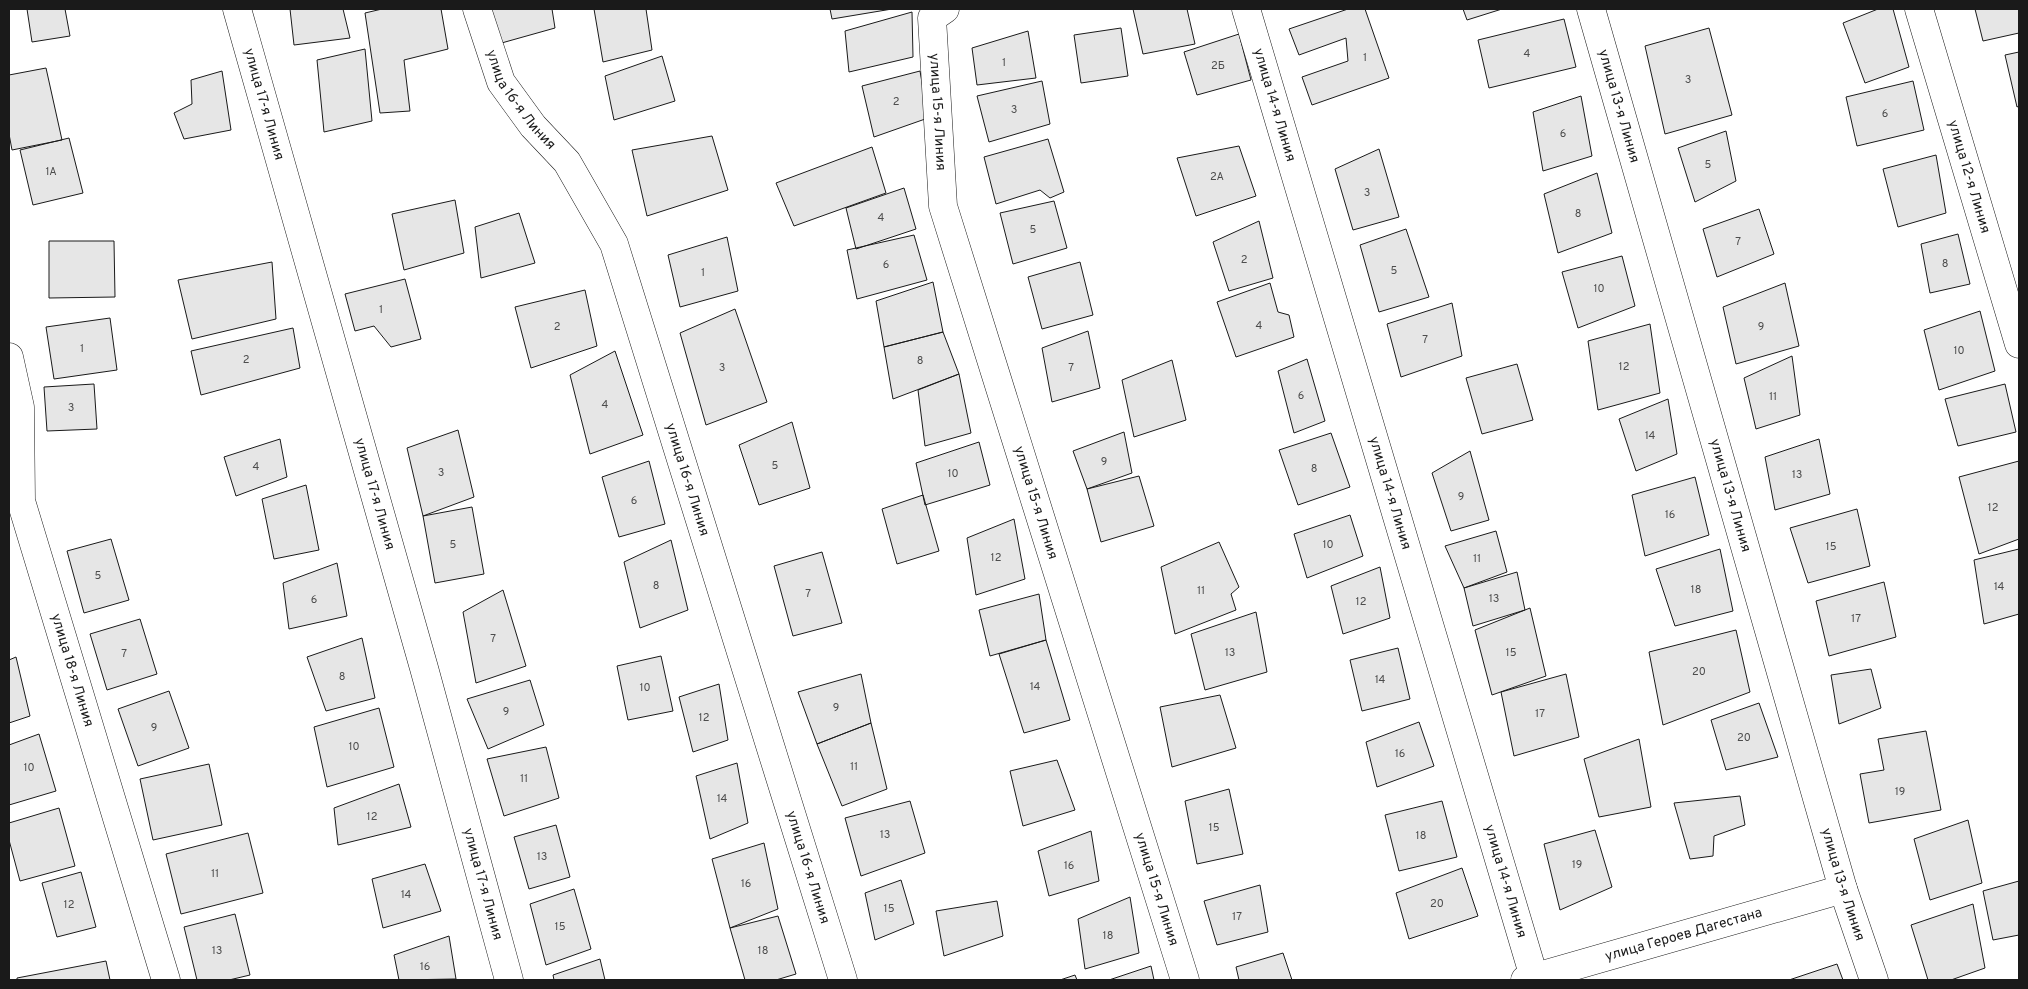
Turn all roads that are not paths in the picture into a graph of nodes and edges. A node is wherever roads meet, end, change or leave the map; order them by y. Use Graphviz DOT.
graph roads {
  1 [pos="237,9"];
  2 [pos="477,9"];
  3 [pos="1246,9"];
  4 [pos="1591,9"];
  5 [pos="1919,9"];
  6 [pos="939,13"];
  7 [pos="2019,344"];
  8 [pos="9,357"];
  9 [pos="1843,889"];
  10 [pos="1529,979"];
  11 [pos="166,980"];
  12 [pos="509,980"];
  13 [pos="843,980"];
  14 [pos="1185,980"];
  15 [pos="1874,980"];
  1 -- 12 [label="street, улица 17-я Линия"];
  2 -- 13 [label="street, улица 16-я Линия"];
  3 -- 10 [label="street, улица 14-я Линия"];
  4 -- 9 [label="street, улица 13-я Линия"];
  5 -- 7 [label="street, улица 12-я Линия"];
  6 -- 14 [label="street, улица 15-я Линия"];
  8 -- 11 [label="street, улица 18-я Линия"];
  9 -- 10 [label="street, улица Героев Дагестана"];
  9 -- 15 [label="street, улица 13-я Линия"];
}
